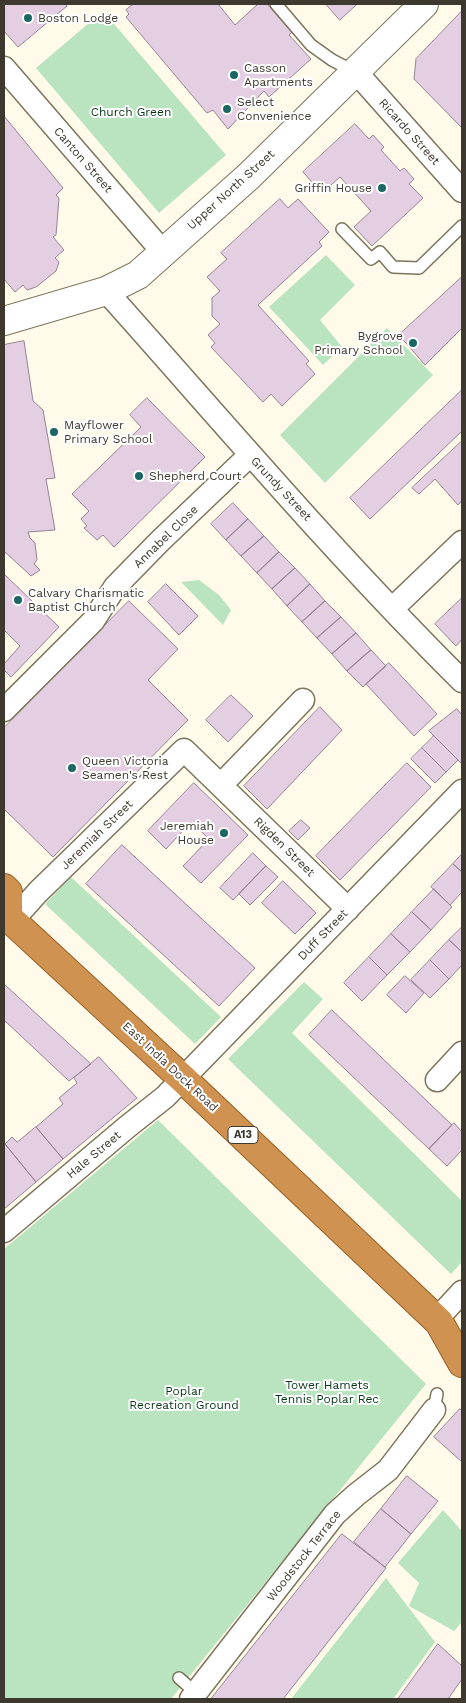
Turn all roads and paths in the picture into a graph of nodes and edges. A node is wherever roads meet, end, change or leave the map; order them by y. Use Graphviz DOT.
graph roads {
  1 [pos="276,4"];
  2 [pos="424,4"];
  3 [pos="4,68"];
  4 [pos="356,72"];
  5 [pos="462,192"];
  6 [pos="462,226"];
  7 [pos="342,228"];
  8 [pos="162,252"];
  9 [pos="106,291"];
  10 [pos="4,321"];
  11 [pos="250,456"];
  12 [pos="462,542"];
  13 [pos="392,609"];
  14 [pos="462,681"];
  15 [pos="303,700"];
  16 [pos="4,710"];
  17 [pos="184,750"];
  18 [pos="221,786"];
  19 [pos="462,790"];
  20 [pos="4,888"];
  21 [pos="348,909"];
  22 [pos="8,918"];
  23 [pos="462,1053"];
  24 [pos="183,1079"];
  25 [pos="437,1080"];
  26 [pos="4,1231"];
  27 [pos="462,1292"];
  28 [pos="446,1324"];
  29 [pos="462,1363"];
  30 [pos="436,1402"];
  31 [pos="179,1678"];
  32 [pos="193,1696"];
  1 -- 4 [label="lane"];
  2 -- 4 [label="street, Upper North Street"];
  3 -- 8 [label="street, Canton Street"];
  4 -- 5 [label="street, Ricardo Street"];
  4 -- 8 [label="street, Upper North Street"];
  6 -- 7 [label="lane"];
  8 -- 9 [label="street, Upper North Street"];
  9 -- 10 [label="street, Upper North Street"];
  9 -- 11 [label="street, Grundy Street"];
  11 -- 13 [label="street, Grundy Street"];
  11 -- 16 [label="street, Annabel Close"];
  12 -- 13 [label="street"];
  13 -- 14 [label="street, Grundy Street"];
  15 -- 18 [label="street"];
  17 -- 18 [label="street, Rigden Street"];
  17 -- 22 [label="street, Jeremiah Street"];
  18 -- 21 [label="street, Rigden Street"];
  19 -- 21 [label="street, Duff Street"];
  20 -- 22 [label="highway"];
  21 -- 24 [label="street, Duff Street"];
  22 -- 24 [label="highway, East India Dock Road / A13"];
  23 -- 25 [label="street"];
  24 -- 26 [label="street, Hale Street"];
  24 -- 28 [label="highway, East India Dock Road / A13"];
  27 -- 28 [label="street"];
  28 -- 29 [label="highway, East India Dock Road / A13"];
  30 -- 32 [label="street, Woodstock Terrace"];
  31 -- 32 [label="lane"];
}
